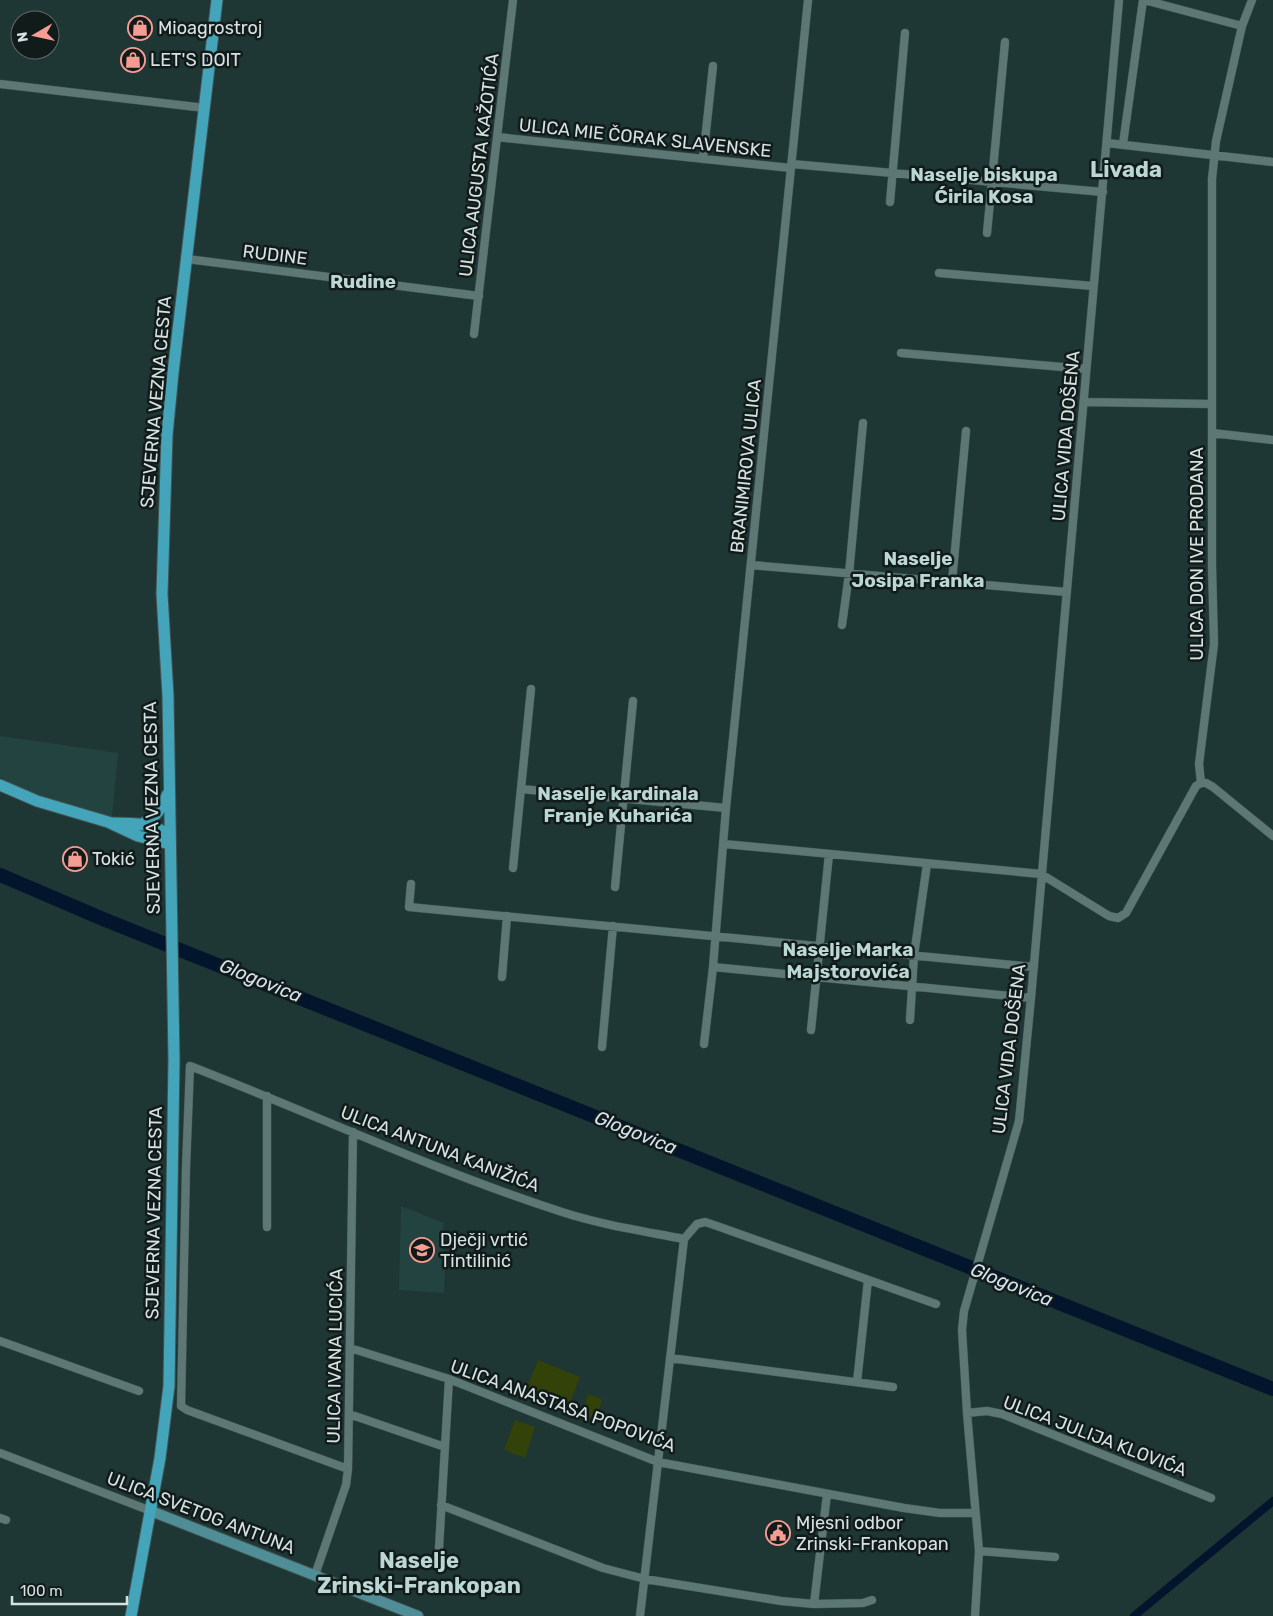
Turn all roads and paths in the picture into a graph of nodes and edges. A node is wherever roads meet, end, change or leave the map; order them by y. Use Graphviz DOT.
graph roads {
  1 [pos="217,0"];
  2 [pos="513,0"];
  3 [pos="808,0"];
  4 [pos="1119,0"];
  5 [pos="1144,0"];
  6 [pos="1252,0"];
  7 [pos="1242,26"];
  8 [pos="905,33"];
  9 [pos="1005,42"];
  10 [pos="713,66"];
  11 [pos="0,84"];
  12 [pos="204,108"];
  13 [pos="497,137"];
  14 [pos="1107,143"];
  15 [pos="1123,144"];
  16 [pos="1214,154"];
  17 [pos="703,159"];
  18 [pos="1273,162"];
  19 [pos="792,166"];
  20 [pos="892,173"];
  21 [pos="992,182"];
  22 [pos="1103,192"];
  23 [pos="890,202"];
  24 [pos="988,233"];
  25 [pos="187,259"];
  26 [pos="939,273"];
  27 [pos="1093,286"];
  28 [pos="479,296"];
  29 [pos="474,334"];
  30 [pos="901,353"];
  31 [pos="1086,369"];
  32 [pos="1084,402"];
  33 [pos="1212,404"];
  34 [pos="863,423"];
  35 [pos="966,431"];
  36 [pos="1212,433"];
  37 [pos="1273,440"];
  38 [pos="752,565"];
  39 [pos="849,574"];
  40 [pos="952,582"];
  41 [pos="1067,592"];
  42 [pos="842,624"];
  43 [pos="531,689"];
  44 [pos="634,700"];
  45 [pos="1201,783"];
  46 [pos="0,785"];
  47 [pos="169,788"];
  48 [pos="521,789"];
  49 [pos="624,799"];
  50 [pos="726,808"];
  51 [pos="108,822"];
  52 [pos="139,825"];
  53 [pos="1273,836"];
  54 [pos="170,841"];
  55 [pos="724,844"];
  56 [pos="829,854"];
  57 [pos="927,864"];
  58 [pos="513,868"];
  59 [pos="1041,874"];
  60 [pos="411,884"];
  61 [pos="615,887"];
  62 [pos="507,916"];
  63 [pos="612,926"];
  64 [pos="716,935"];
  65 [pos="820,946"];
  66 [pos="914,955"];
  67 [pos="713,967"];
  68 [pos="1034,967"];
  69 [pos="502,977"];
  70 [pos="816,977"];
  71 [pos="912,987"];
  72 [pos="1031,998"];
  73 [pos="910,1020"];
  74 [pos="811,1030"];
  75 [pos="704,1044"];
  76 [pos="602,1047"];
  77 [pos="267,1096"];
  78 [pos="353,1132"];
  79 [pos="173,1167"];
  80 [pos="186,1168"];
  81 [pos="267,1227"];
  82 [pos="684,1238"];
  83 [pos="868,1280"];
  84 [pos="936,1304"];
  85 [pos="0,1341"];
  86 [pos="350,1348"];
  87 [pos="670,1358"];
  88 [pos="449,1379"];
  89 [pos="857,1382"];
  90 [pos="893,1387"];
  91 [pos="139,1391"];
  92 [pos="967,1413"];
  93 [pos="349,1414"];
  94 [pos="445,1447"];
  95 [pos="0,1453"];
  96 [pos="658,1462"];
  97 [pos="348,1469"];
  98 [pos="827,1494"];
  99 [pos="1211,1498"];
  100 [pos="441,1506"];
  101 [pos="151,1511"];
  102 [pos="976,1513"];
  103 [pos="439,1548"];
  104 [pos="979,1552"];
  105 [pos="1055,1557"];
  106 [pos="315,1575"];
  107 [pos="645,1579"];
  108 [pos="872,1600"];
  109 [pos="814,1604"];
  110 [pos="131,1616"];
  111 [pos="417,1616"];
  112 [pos="640,1616"];
  113 [pos="975,1616"];
  1 -- 12 [label="main road, SJEVERNA VEZNA CESTA"];
  2 -- 13 [label="street, ULICA AUGUSTA KAŽOTIĆA"];
  3 -- 19 [label="street, BRANIMIROVA ULICA"];
  4 -- 14 [label="street, ULICA VIDA DOŠENA"];
  5 -- 7 [label="street"];
  5 -- 15 [label="street"];
  6 -- 7 [label="street, ULICA DON IVE PRODANA"];
  7 -- 16 [label="street, ULICA DON IVE PRODANA"];
  8 -- 20 [label="street"];
  9 -- 21 [label="street"];
  10 -- 17 [label="street"];
  11 -- 12 [label="street"];
  12 -- 25 [label="main road, SJEVERNA VEZNA CESTA"];
  13 -- 17 [label="street, ULICA MIE ČORAK SLAVENSKE"];
  13 -- 28 [label="street, ULICA AUGUSTA KAŽOTIĆA"];
  14 -- 15 [label="street"];
  14 -- 22 [label="street, ULICA VIDA DOŠENA"];
  15 -- 16 [label="street"];
  16 -- 18 [label="street"];
  16 -- 33 [label="street, ULICA DON IVE PRODANA"];
  17 -- 19 [label="street, ULICA MIE ČORAK SLAVENSKE"];
  19 -- 20 [label="street"];
  19 -- 38 [label="street, BRANIMIROVA ULICA"];
  20 -- 21 [label="street"];
  20 -- 23 [label="street"];
  21 -- 22 [label="street"];
  21 -- 24 [label="street"];
  22 -- 27 [label="street, ULICA VIDA DOŠENA"];
  25 -- 28 [label="street, RUDINE"];
  25 -- 47 [label="main road, SJEVERNA VEZNA CESTA"];
  26 -- 27 [label="street"];
  27 -- 31 [label="street, ULICA VIDA DOŠENA"];
  28 -- 29 [label="street, ULICA AUGUSTA KAŽOTIĆA"];
  30 -- 31 [label="street"];
  31 -- 32 [label="street, ULICA VIDA DOŠENA"];
  32 -- 33 [label="street"];
  32 -- 41 [label="street, ULICA VIDA DOŠENA"];
  33 -- 36 [label="street, ULICA DON IVE PRODANA"];
  34 -- 39 [label="street"];
  35 -- 40 [label="street"];
  36 -- 37 [label="street"];
  36 -- 45 [label="street, ULICA DON IVE PRODANA"];
  38 -- 39 [label="street"];
  38 -- 50 [label="street, BRANIMIROVA ULICA"];
  39 -- 40 [label="street"];
  39 -- 42 [label="street"];
  40 -- 41 [label="street"];
  41 -- 59 [label="street, ULICA VIDA DOŠENA"];
  43 -- 48 [label="street"];
  44 -- 49 [label="street"];
  45 -- 53 [label="street"];
  45 -- 59 [label="street"];
  46 -- 51 [label="main road"];
  47 -- 52 [label="main road"];
  47 -- 54 [label="main road, SJEVERNA VEZNA CESTA"];
  48 -- 49 [label="street"];
  48 -- 58 [label="street"];
  49 -- 50 [label="street"];
  49 -- 61 [label="street"];
  50 -- 55 [label="street, BRANIMIROVA ULICA"];
  51 -- 52 [label="main road"];
  51 -- 54 [label="main road"];
  52 -- 54 [label="main road"];
  54 -- 79 [label="main road, SJEVERNA VEZNA CESTA"];
  55 -- 56 [label="street"];
  55 -- 64 [label="street, BRANIMIROVA ULICA"];
  56 -- 57 [label="street"];
  56 -- 65 [label="street"];
  57 -- 59 [label="street"];
  57 -- 66 [label="street"];
  59 -- 68 [label="street, ULICA VIDA DOŠENA"];
  60 -- 62 [label="street"];
  62 -- 63 [label="street"];
  62 -- 69 [label="street"];
  63 -- 64 [label="street"];
  63 -- 76 [label="street"];
  64 -- 65 [label="street"];
  64 -- 67 [label="street, BRANIMIROVA ULICA"];
  65 -- 66 [label="street"];
  65 -- 70 [label="street"];
  66 -- 68 [label="street"];
  66 -- 71 [label="street"];
  67 -- 70 [label="street"];
  67 -- 75 [label="street, BRANIMIROVA ULICA"];
  68 -- 72 [label="street, ULICA VIDA DOŠENA"];
  70 -- 71 [label="street"];
  70 -- 74 [label="street"];
  71 -- 72 [label="street"];
  71 -- 73 [label="street"];
  72 -- 92 [label="street, ULICA VIDA DOŠENA"];
  77 -- 78 [label="street, ULICA ANTUNA KANIŽIĆA"];
  77 -- 80 [label="street, ULICA ANTUNA KANIŽIĆA"];
  77 -- 81 [label="street"];
  78 -- 82 [label="street, ULICA ANTUNA KANIŽIĆA"];
  78 -- 86 [label="street, ULICA IVANA LUCIĆA"];
  79 -- 80 [label="street"];
  79 -- 101 [label="main road, SJEVERNA VEZNA CESTA"];
  80 -- 97 [label="street"];
  82 -- 83 [label="street"];
  82 -- 87 [label="street"];
  83 -- 84 [label="street"];
  83 -- 89 [label="street"];
  85 -- 91 [label="street"];
  86 -- 88 [label="street, ULICA ANASTASA POPOVIĆA"];
  86 -- 93 [label="street, ULICA IVANA LUCIĆA"];
  87 -- 89 [label="street"];
  87 -- 96 [label="street"];
  88 -- 94 [label="street"];
  88 -- 96 [label="street, ULICA ANASTASA POPOVIĆA"];
  89 -- 90 [label="street"];
  92 -- 99 [label="street, ULICA JULIJA KLOVIĆA"];
  92 -- 102 [label="street, ULICA VIDA DOŠENA"];
  93 -- 94 [label="street"];
  93 -- 97 [label="street, ULICA IVANA LUCIĆA"];
  94 -- 100 [label="street"];
  95 -- 101 [label="street, ULICA SVETOG ANTUNA"];
  96 -- 98 [label="street, ULICA ANASTASA POPOVIĆA"];
  96 -- 107 [label="street"];
  97 -- 106 [label="street, ULICA IVANA LUCIĆA"];
  98 -- 102 [label="street, ULICA ANASTASA POPOVIĆA"];
  98 -- 109 [label="street"];
  100 -- 103 [label="street"];
  100 -- 107 [label="street"];
  101 -- 106 [label="main road, ULICA SVETOG ANTUNA"];
  101 -- 110 [label="main road, SJEVERNA VEZNA CESTA"];
  102 -- 104 [label="street, ULICA VIDA DOŠENA"];
  104 -- 105 [label="street"];
  104 -- 113 [label="street, ULICA VIDA DOŠENA"];
  106 -- 111 [label="main road, ULICA SVETOG ANTUNA"];
  107 -- 109 [label="street"];
  107 -- 112 [label="street"];
  108 -- 109 [label="street"];
}
